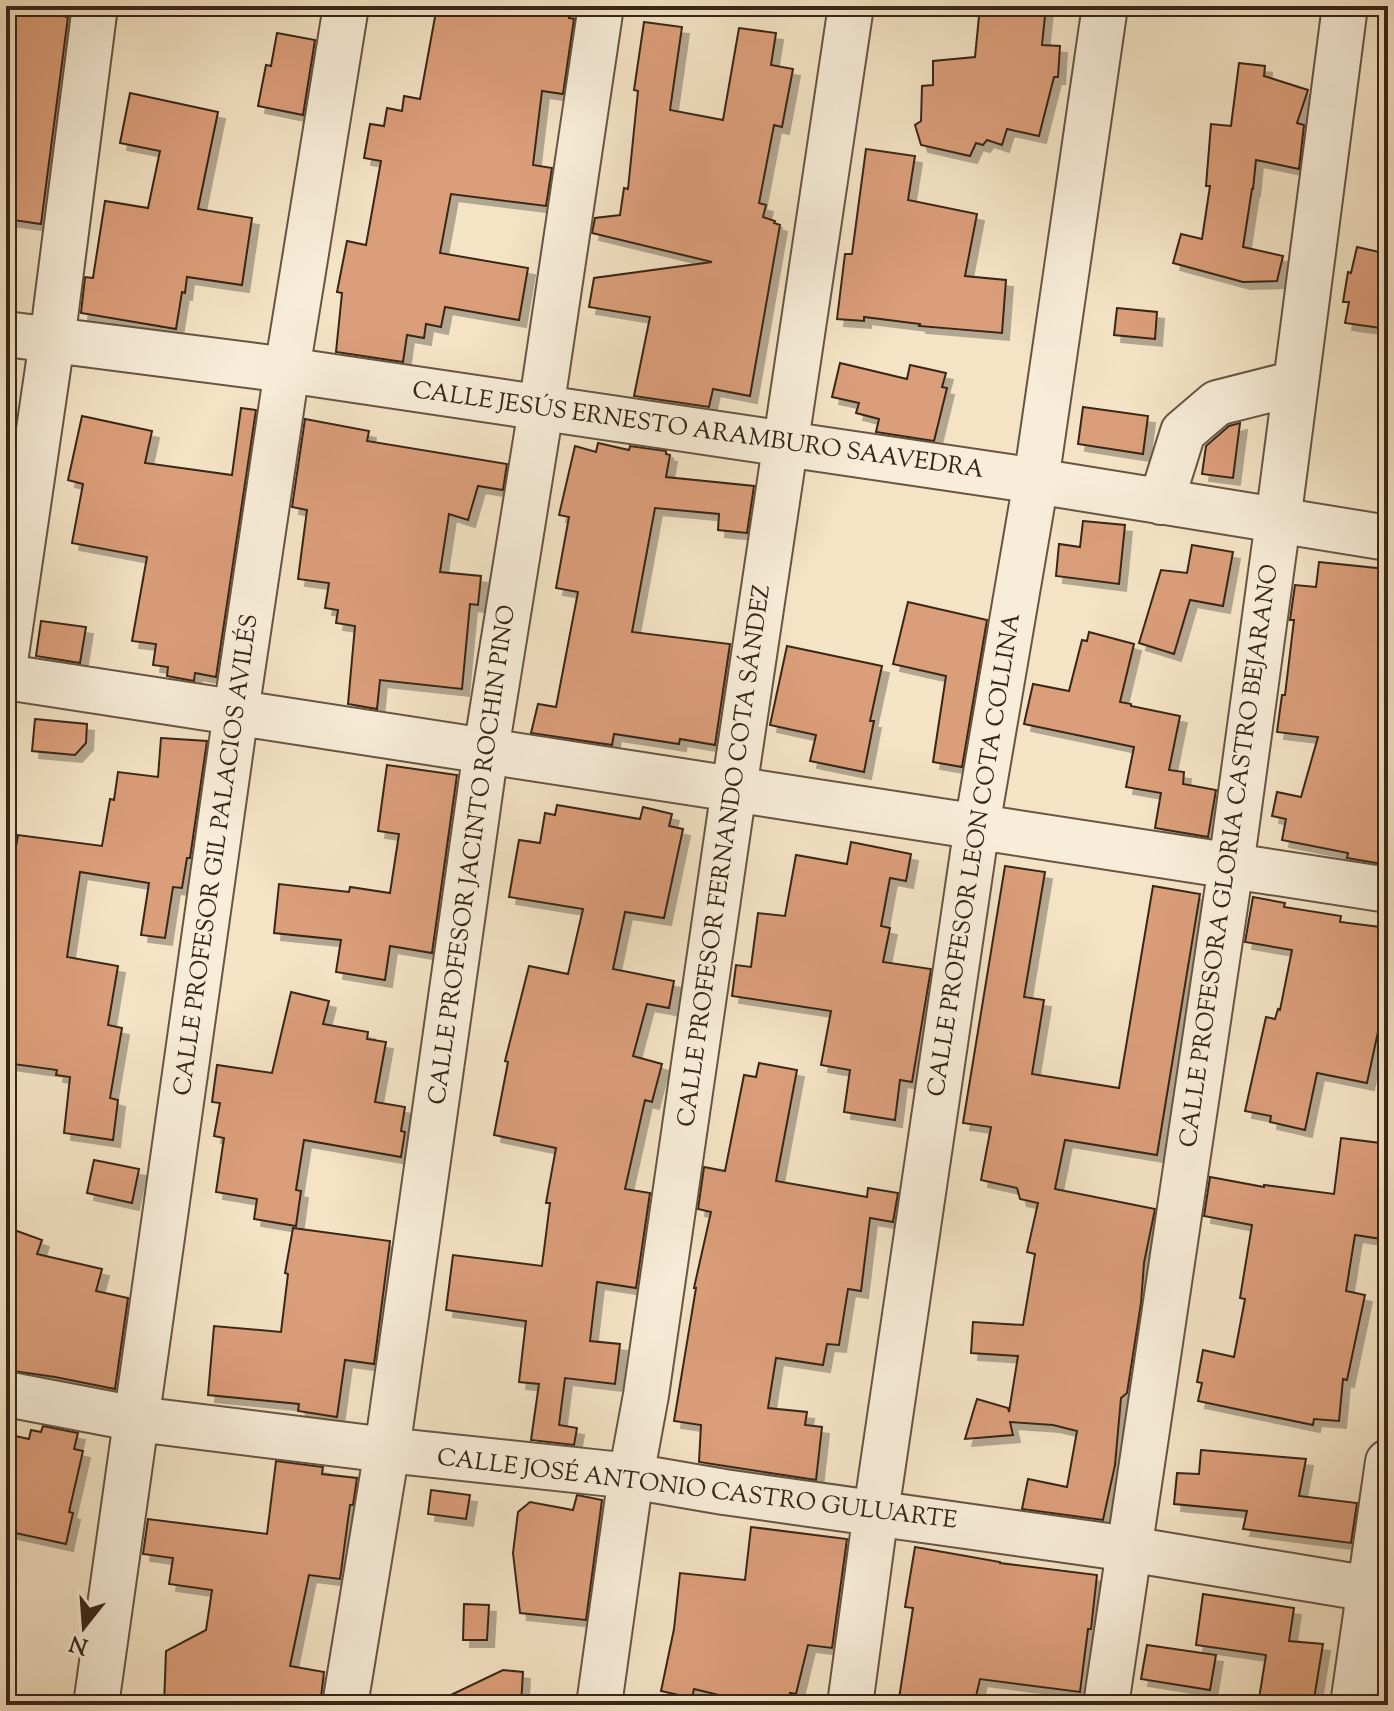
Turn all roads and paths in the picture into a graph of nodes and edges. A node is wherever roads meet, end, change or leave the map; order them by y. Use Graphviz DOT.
graph roads {
  1 [pos="95,6"];
  2 [pos="346,6"];
  3 [pos="601,6"];
  4 [pos="851,6"];
  5 [pos="1105,6"];
  6 [pos="1345,6"];
  7 [pos="6,334"];
  8 [pos="52,341"];
  9 [pos="287,370"];
  10 [pos="1296,383"];
  11 [pos="541,409"];
  12 [pos="787,445"];
  13 [pos="1036,481"];
  14 [pos="1161,502"];
  15 [pos="1278,521"];
  16 [pos="1388,538"];
  17 [pos="6,655"];
  18 [pos="6,677"];
  19 [pos="236,712"];
  20 [pos="486,750"];
  21 [pos="734,789"];
  22 [pos="977,826"];
  23 [pos="1231,866"];
  24 [pos="1388,890"];
  25 [pos="6,1394"];
  26 [pos="137,1419"];
  27 [pos="387,1450"];
  28 [pos="1388,1462"];
  29 [pos="631,1476"];
  30 [pos="876,1512"];
  31 [pos="1129,1549"];
  32 [pos="1379,1591"];
  33 [pos="96,1705"];
  34 [pos="345,1705"];
  35 [pos="599,1705"];
  36 [pos="850,1705"];
  37 [pos="1106,1705"];
  38 [pos="1353,1705"];
  1 -- 8 [label="street"];
  2 -- 9 [label="street, CALLE PROFESOR GIL PALACIOS AVILÉS"];
  3 -- 11 [label="street, CALLE PROFESOR JACINTO ROCHIN PINO"];
  4 -- 12 [label="street, CALLE PROFESOR FERNANDO COTA SÁNDEZ"];
  5 -- 13 [label="street, CALLE PROFESOR LEON COTA COLLINA"];
  6 -- 10 [label="street, CALLE PROFESORA GLORIA CASTRO BEJARANO"];
  7 -- 8 [label="street, CALLE JESÚS ERNESTO ARAMBURO SAAVEDRA"];
  8 -- 9 [label="street, CALLE JESÚS ERNESTO ARAMBURO SAAVEDRA"];
  8 -- 17 [label="street"];
  9 -- 11 [label="street, CALLE JESÚS ERNESTO ARAMBURO SAAVEDRA"];
  9 -- 19 [label="street, CALLE PROFESOR GIL PALACIOS AVILÉS"];
  10 -- 14 [label="street"];
  10 -- 15 [label="street, CALLE PROFESORA GLORIA CASTRO BEJARANO"];
  11 -- 12 [label="street, CALLE JESÚS ERNESTO ARAMBURO SAAVEDRA"];
  11 -- 20 [label="street, CALLE PROFESOR JACINTO ROCHIN PINO"];
  12 -- 13 [label="street, CALLE JESÚS ERNESTO ARAMBURO SAAVEDRA"];
  12 -- 21 [label="street, CALLE PROFESOR FERNANDO COTA SÁNDEZ"];
  13 -- 14 [label="street, CALLE JESÚS ERNESTO ARAMBURO SAAVEDRA"];
  13 -- 22 [label="street, CALLE PROFESOR LEON COTA COLLINA"];
  14 -- 15 [label="street, CALLE JESÚS ERNESTO ARAMBURO SAAVEDRA"];
  15 -- 16 [label="street, CALLE JESÚS ERNESTO ARAMBURO SAAVEDRA"];
  15 -- 23 [label="street, CALLE PROFESORA GLORIA CASTRO BEJARANO"];
  18 -- 19 [label="street"];
  19 -- 20 [label="street"];
  19 -- 26 [label="street, CALLE PROFESOR GIL PALACIOS AVILÉS"];
  20 -- 21 [label="street"];
  20 -- 27 [label="street, CALLE PROFESOR JACINTO ROCHIN PINO"];
  21 -- 22 [label="street"];
  21 -- 29 [label="street, CALLE PROFESOR FERNANDO COTA SÁNDEZ"];
  22 -- 23 [label="street"];
  22 -- 30 [label="street, CALLE PROFESOR LEON COTA COLLINA"];
  23 -- 24 [label="street"];
  23 -- 31 [label="street, CALLE PROFESORA GLORIA CASTRO BEJARANO"];
  25 -- 26 [label="street, CALLE JOSÉ ANTONIO CASTRO GULUARTE"];
  26 -- 27 [label="street, CALLE JOSÉ ANTONIO CASTRO GULUARTE"];
  26 -- 33 [label="street, CALLE PROFESOR GIL PALACIOS AVILÉS"];
  27 -- 29 [label="street, CALLE JOSÉ ANTONIO CASTRO GULUARTE"];
  27 -- 34 [label="street, CALLE PROFESOR JACINTO ROCHIN PINO"];
  28 -- 32 [label="street"];
  29 -- 30 [label="street, CALLE JOSÉ ANTONIO CASTRO GULUARTE"];
  29 -- 35 [label="street, CALLE PROFESOR FERNANDO COTA SÁNDEZ"];
  30 -- 31 [label="street, CALLE JOSÉ ANTONIO CASTRO GULUARTE"];
  30 -- 36 [label="street, CALLE PROFESOR LEON COTA COLLINA"];
  31 -- 32 [label="street, CALLE JOSÉ ANTONIO CASTRO GULUARTE"];
  31 -- 37 [label="street, CALLE PROFESORA GLORIA CASTRO BEJARANO"];
  32 -- 38 [label="street"];
}
